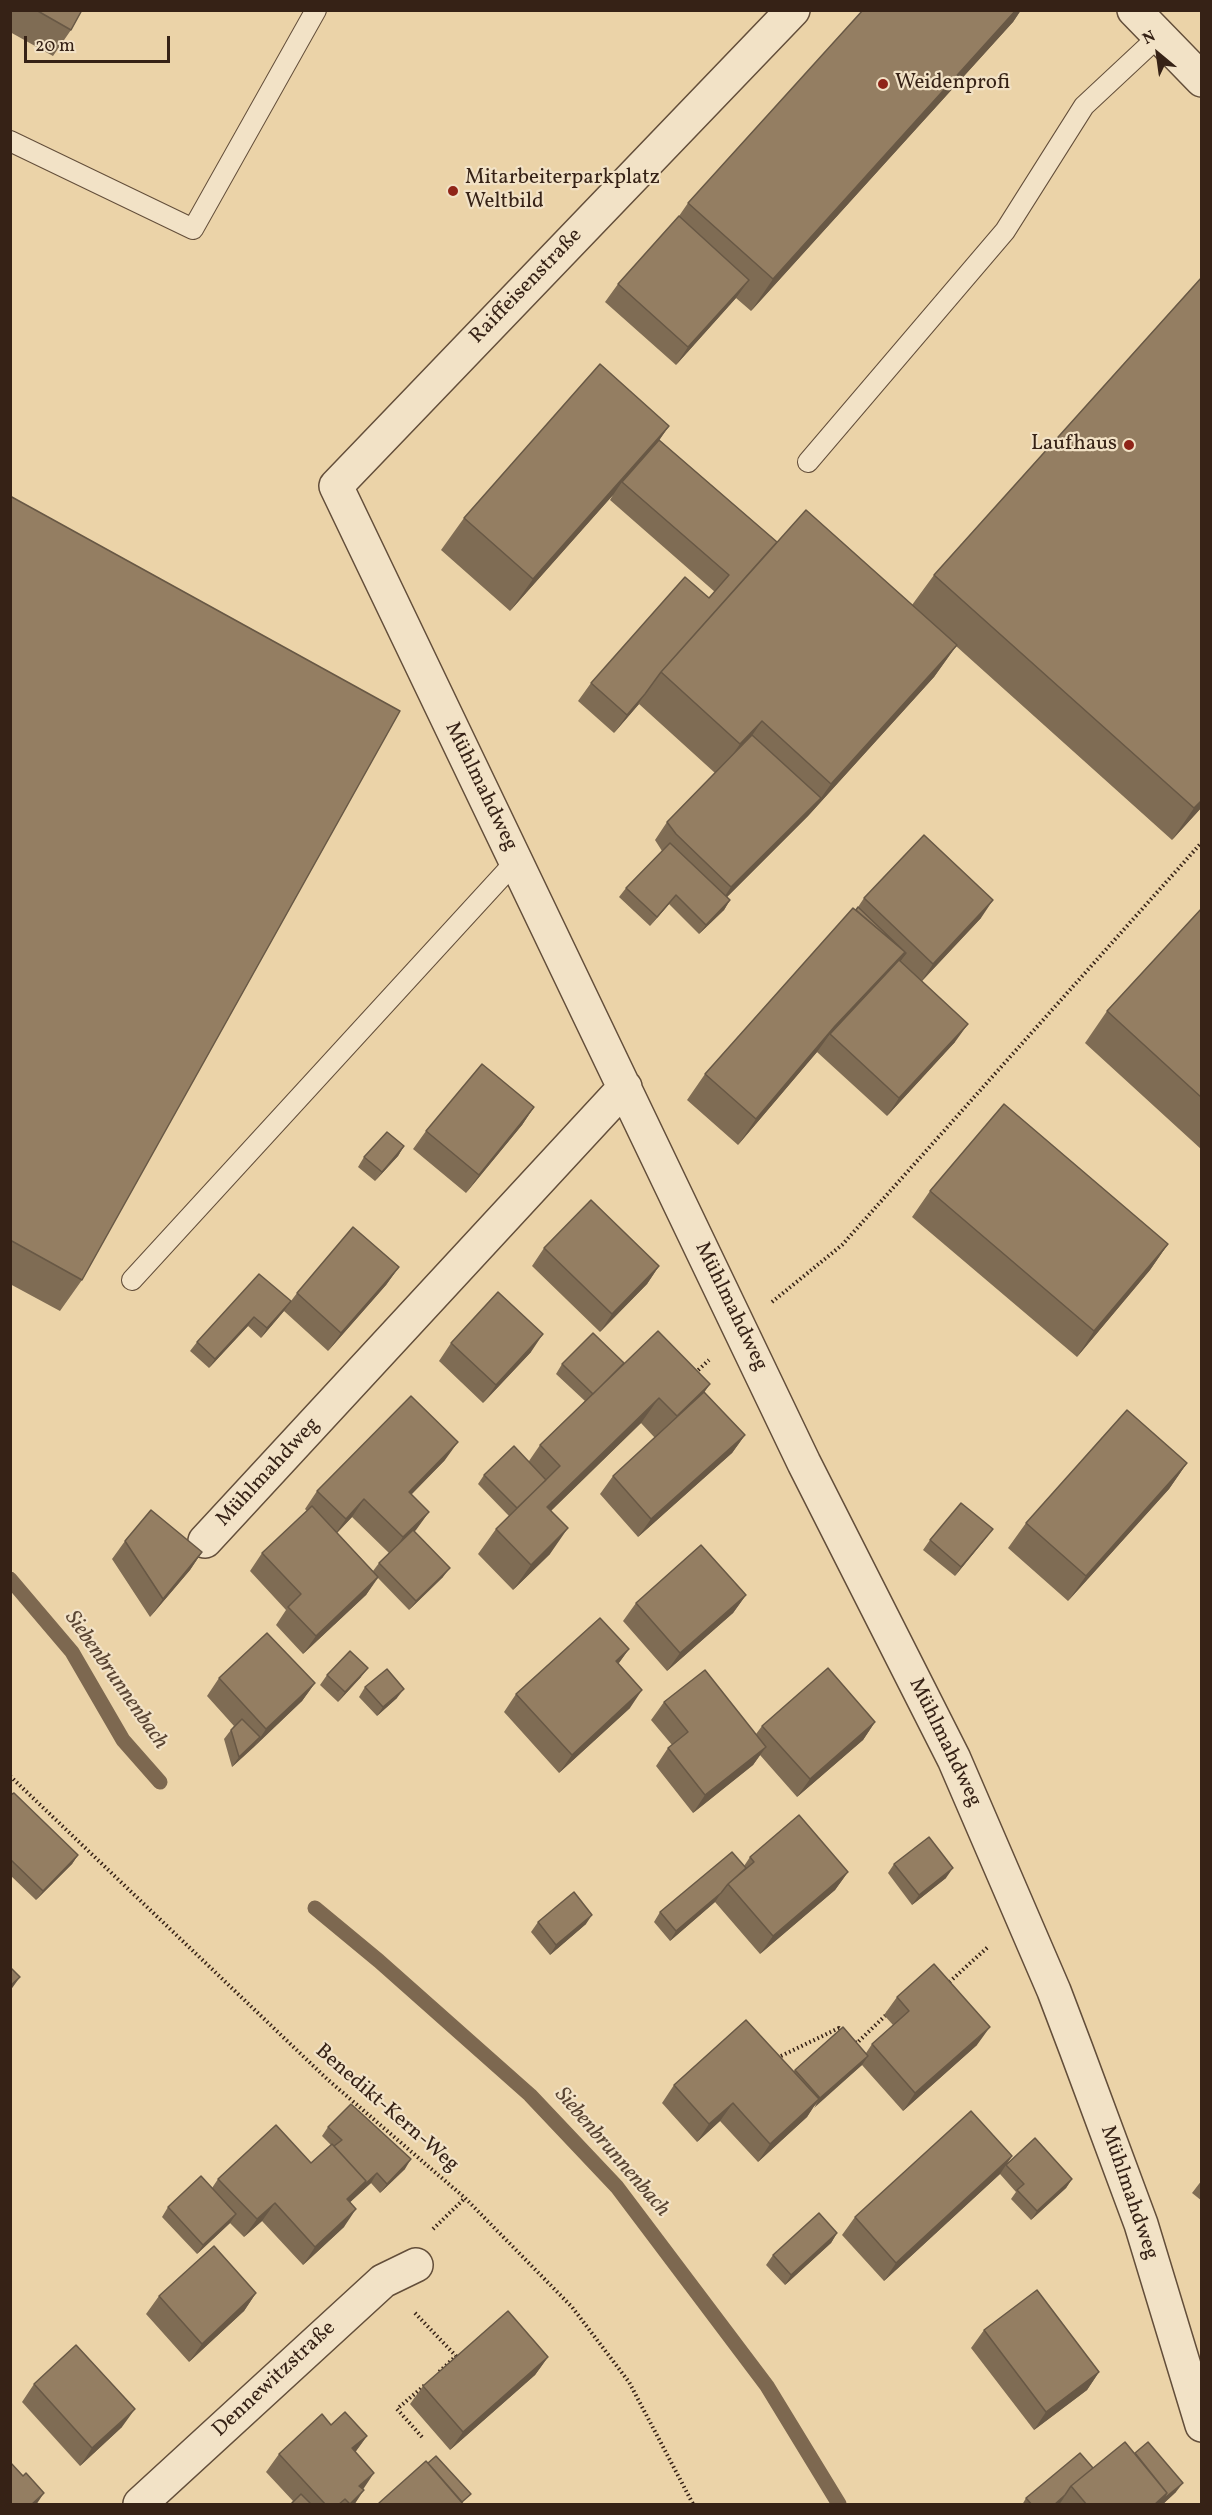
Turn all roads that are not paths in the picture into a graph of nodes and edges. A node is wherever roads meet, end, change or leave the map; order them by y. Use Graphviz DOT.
graph roads {
  1 [pos="316,10"];
  2 [pos="793,10"];
  3 [pos="1134,10"];
  4 [pos="1159,36"];
  5 [pos="1202,80"];
  6 [pos="10,141"];
  7 [pos="808,462"];
  8 [pos="336,486"];
  9 [pos="516,861"];
  10 [pos="625,1087"];
  11 [pos="132,1280"];
  12 [pos="205,1541"];
  13 [pos="416,2265"];
  14 [pos="1202,2425"];
  15 [pos="140,2505"];
  1 -- 6 [label="lane"];
  2 -- 8 [label="street, Raiffeisenstraße"];
  3 -- 4 [label="street"];
  4 -- 5 [label="street"];
  4 -- 7 [label="lane"];
  8 -- 9 [label="street, Mühlmahdweg"];
  9 -- 10 [label="street, Mühlmahdweg"];
  9 -- 11 [label="lane"];
  10 -- 12 [label="street, Mühlmahdweg"];
  10 -- 14 [label="street, Mühlmahdweg"];
  13 -- 15 [label="street, Dennewitzstraße"];
}
